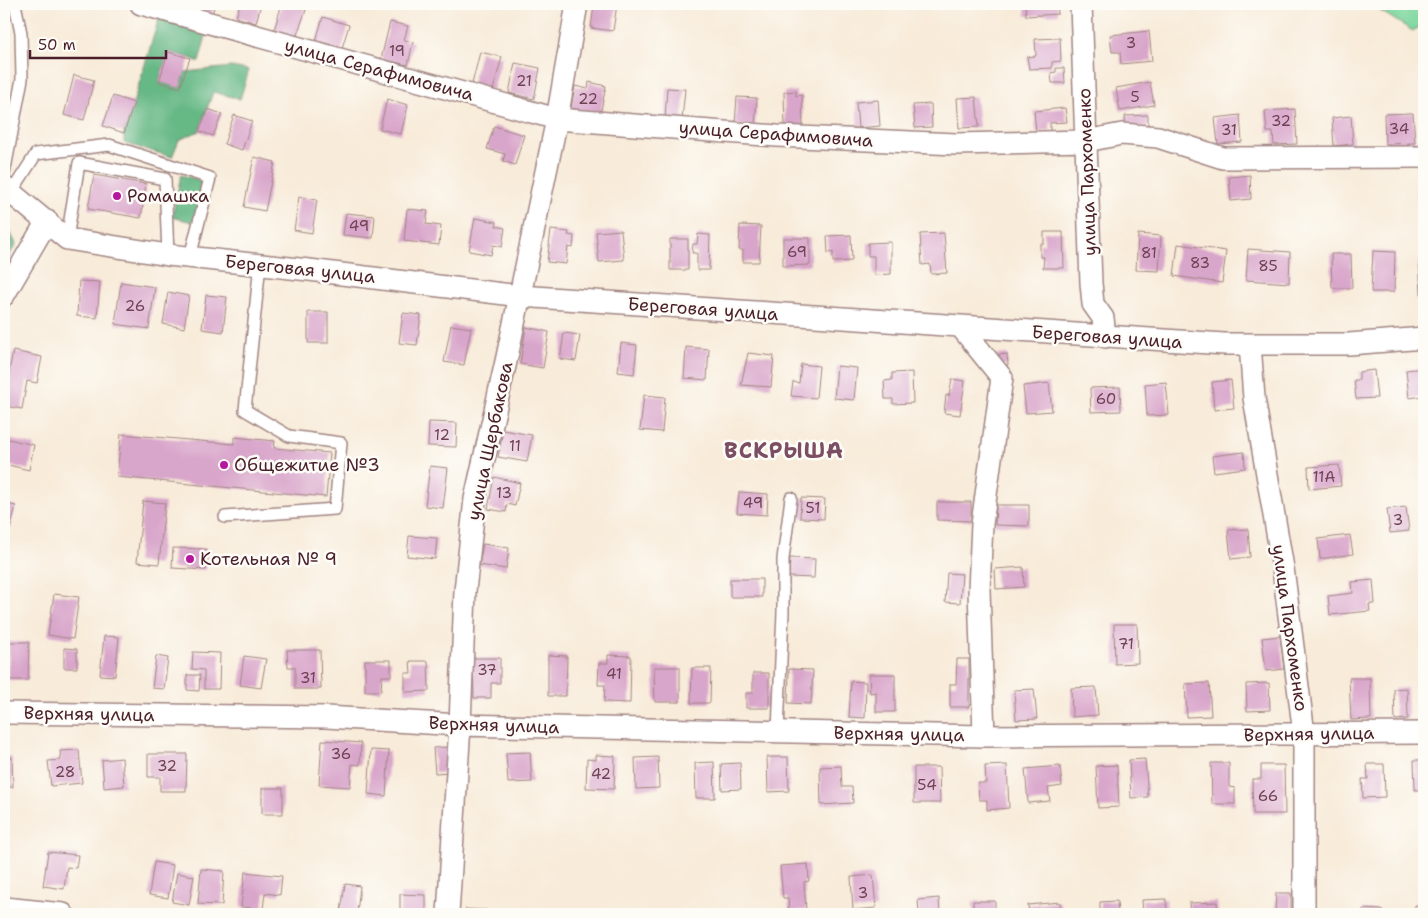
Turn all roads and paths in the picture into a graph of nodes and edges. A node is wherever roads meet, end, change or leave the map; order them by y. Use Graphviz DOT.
graph roads {
  1 [pos="15,4"];
  2 [pos="140,4"];
  3 [pos="577,4"];
  4 [pos="1081,4"];
  5 [pos="557,119"];
  6 [pos="1086,141"];
  7 [pos="1424,157"];
  8 [pos="6,184"];
  9 [pos="46,221"];
  10 [pos="67,238"];
  11 [pos="168,255"];
  12 [pos="190,257"];
  13 [pos="260,264"];
  14 [pos="4,295"];
  15 [pos="520,296"];
  16 [pos="961,327"];
  17 [pos="1105,337"];
  18 [pos="1424,338"];
  19 [pos="1250,344"];
  20 [pos="791,498"];
  21 [pos="225,516"];
  22 [pos="4,713"];
  23 [pos="460,725"];
  24 [pos="778,731"];
  25 [pos="1424,733"];
  26 [pos="1304,734"];
  27 [pos="984,736"];
  28 [pos="4,908"];
  29 [pos="63,914"];
  30 [pos="448,914"];
  31 [pos="1304,914"];
  1 -- 8 [label="lane"];
  2 -- 5 [label="street, улица Серафимовича"];
  3 -- 5 [label="street, улица Щербакова"];
  4 -- 6 [label="street, улица Пархоменко"];
  5 -- 6 [label="street, улица Серафимовича"];
  5 -- 15 [label="street, улица Щербакова"];
  6 -- 7 [label="street, улица Серафимовича"];
  6 -- 17 [label="street, улица Пархоменко"];
  8 -- 9 [label="street, Береговая улица"];
  8 -- 12 [label="lane"];
  9 -- 10 [label="street, Береговая улица"];
  9 -- 14 [label="street"];
  10 -- 11 [label="street, Береговая улица"];
  10 -- 11 [label="lane"];
  11 -- 12 [label="street, Береговая улица"];
  12 -- 13 [label="street, Береговая улица"];
  13 -- 15 [label="street, Береговая улица"];
  13 -- 21 [label="lane"];
  15 -- 16 [label="street, Береговая улица"];
  15 -- 23 [label="street, улица Щербакова"];
  16 -- 17 [label="street, Береговая улица"];
  16 -- 27 [label="street, Верхняя улица"];
  17 -- 19 [label="street, Береговая улица"];
  18 -- 19 [label="street, Береговая улица"];
  19 -- 26 [label="street, улица Пархоменко"];
  20 -- 24 [label="lane"];
  22 -- 23 [label="street, Верхняя улица"];
  23 -- 24 [label="street, Верхняя улица"];
  23 -- 30 [label="street, улица Щербакова"];
  24 -- 27 [label="street, Верхняя улица"];
  25 -- 26 [label="street, Верхняя улица"];
  26 -- 27 [label="street, Верхняя улица"];
  26 -- 31 [label="street, улица Пархоменко"];
  28 -- 29 [label="street"];
}
